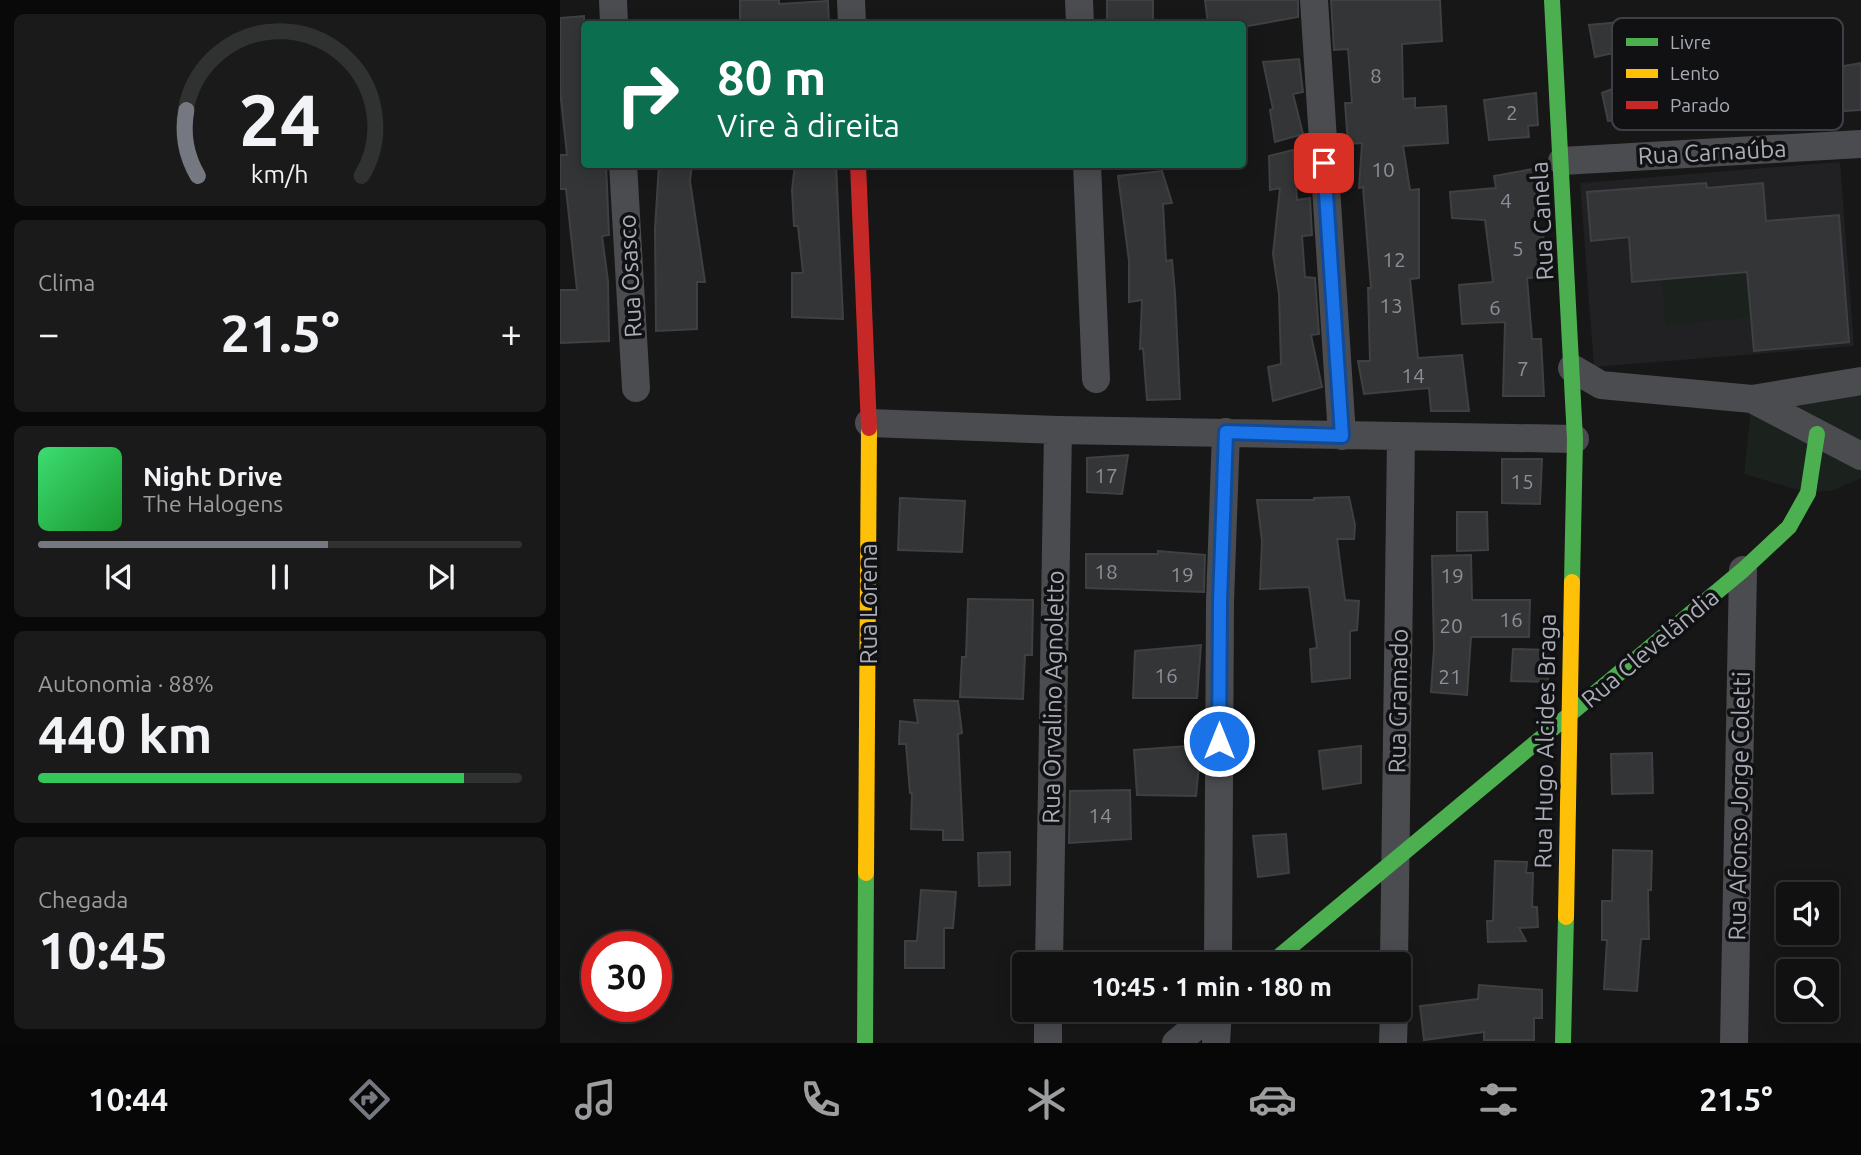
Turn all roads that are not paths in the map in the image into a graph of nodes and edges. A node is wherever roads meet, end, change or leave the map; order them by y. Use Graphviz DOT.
graph roads {
  1 [pos="613,0"];
  2 [pos="851,0"];
  3 [pos="1079,0"];
  4 [pos="1314,0"];
  5 [pos="1552,0"];
  6 [pos="614,21"];
  7 [pos="852,21"];
  8 [pos="1080,21"];
  9 [pos="1861,144"];
  10 [pos="1562,161"];
  11 [pos="623,168"];
  12 [pos="858,168"];
  13 [pos="1087,168"];
  14 [pos="1572,368"];
  15 [pos="1096,379"];
  16 [pos="1861,381"];
  17 [pos="636,388"];
  18 [pos="1752,398"];
  19 [pos="869,423"];
  20 [pos="1058,430"];
  21 [pos="1226,432"];
  22 [pos="1818,434"];
  23 [pos="1342,436"];
  24 [pos="1401,437"];
  25 [pos="1575,439"];
  26 [pos="1861,456"];
  27 [pos="1743,570"];
  28 [pos="1568,716"];
  29 [pos="1396,859"];
  30 [pos="1049,952"];
  31 [pos="1218,952"];
  32 [pos="1284,952"];
  33 [pos="1394,952"];
  34 [pos="1048,1022"];
  35 [pos="1202,1022"];
  36 [pos="1217,1022"];
  37 [pos="1394,1022"];
  38 [pos="865,1043"];
  39 [pos="1048,1043"];
  40 [pos="1176,1043"];
  41 [pos="1216,1043"];
  42 [pos="1394,1043"];
  43 [pos="1563,1043"];
  44 [pos="1734,1043"];
  1 -- 6 [label="street"];
  2 -- 7 [label="street"];
  3 -- 8 [label="street"];
  4 -- 23 [label="street"];
  5 -- 10 [label="street, Rua Canela"];
  9 -- 10 [label="street, Rua Carnaúba"];
  10 -- 14 [label="street, Rua Canela"];
  11 -- 17 [label="street, Rua Osasco"];
  12 -- 19 [label="street, Rua Lorena"];
  13 -- 15 [label="street"];
  14 -- 18 [label="street"];
  14 -- 25 [label="street, Rua Canela"];
  16 -- 18 [label="street"];
  18 -- 22 [label="street"];
  19 -- 20 [label="street"];
  19 -- 38 [label="street, Rua Lorena"];
  20 -- 21 [label="street"];
  20 -- 30 [label="street, Rua Orvalino Agnoletto"];
  21 -- 23 [label="street"];
  21 -- 31 [label="street"];
  22 -- 26 [label="street"];
  22 -- 27 [label="street, Rua Clevelândia"];
  23 -- 24 [label="street"];
  24 -- 25 [label="street"];
  24 -- 29 [label="street, Rua Gramado"];
  25 -- 28 [label="street, Rua Hugo Alcides Braga"];
  27 -- 28 [label="street, Rua Clevelândia"];
  27 -- 44 [label="street, Rua Afonso Jorge Coletti"];
  28 -- 29 [label="street, Rua Clevelândia"];
  28 -- 43 [label="street, Rua Hugo Alcides Braga"];
  29 -- 32 [label="street, Rua Clevelândia"];
  29 -- 33 [label="street, Rua Gramado"];
  34 -- 39 [label="street"];
  35 -- 40 [label="street"];
  36 -- 41 [label="street"];
  37 -- 42 [label="street"];
}
